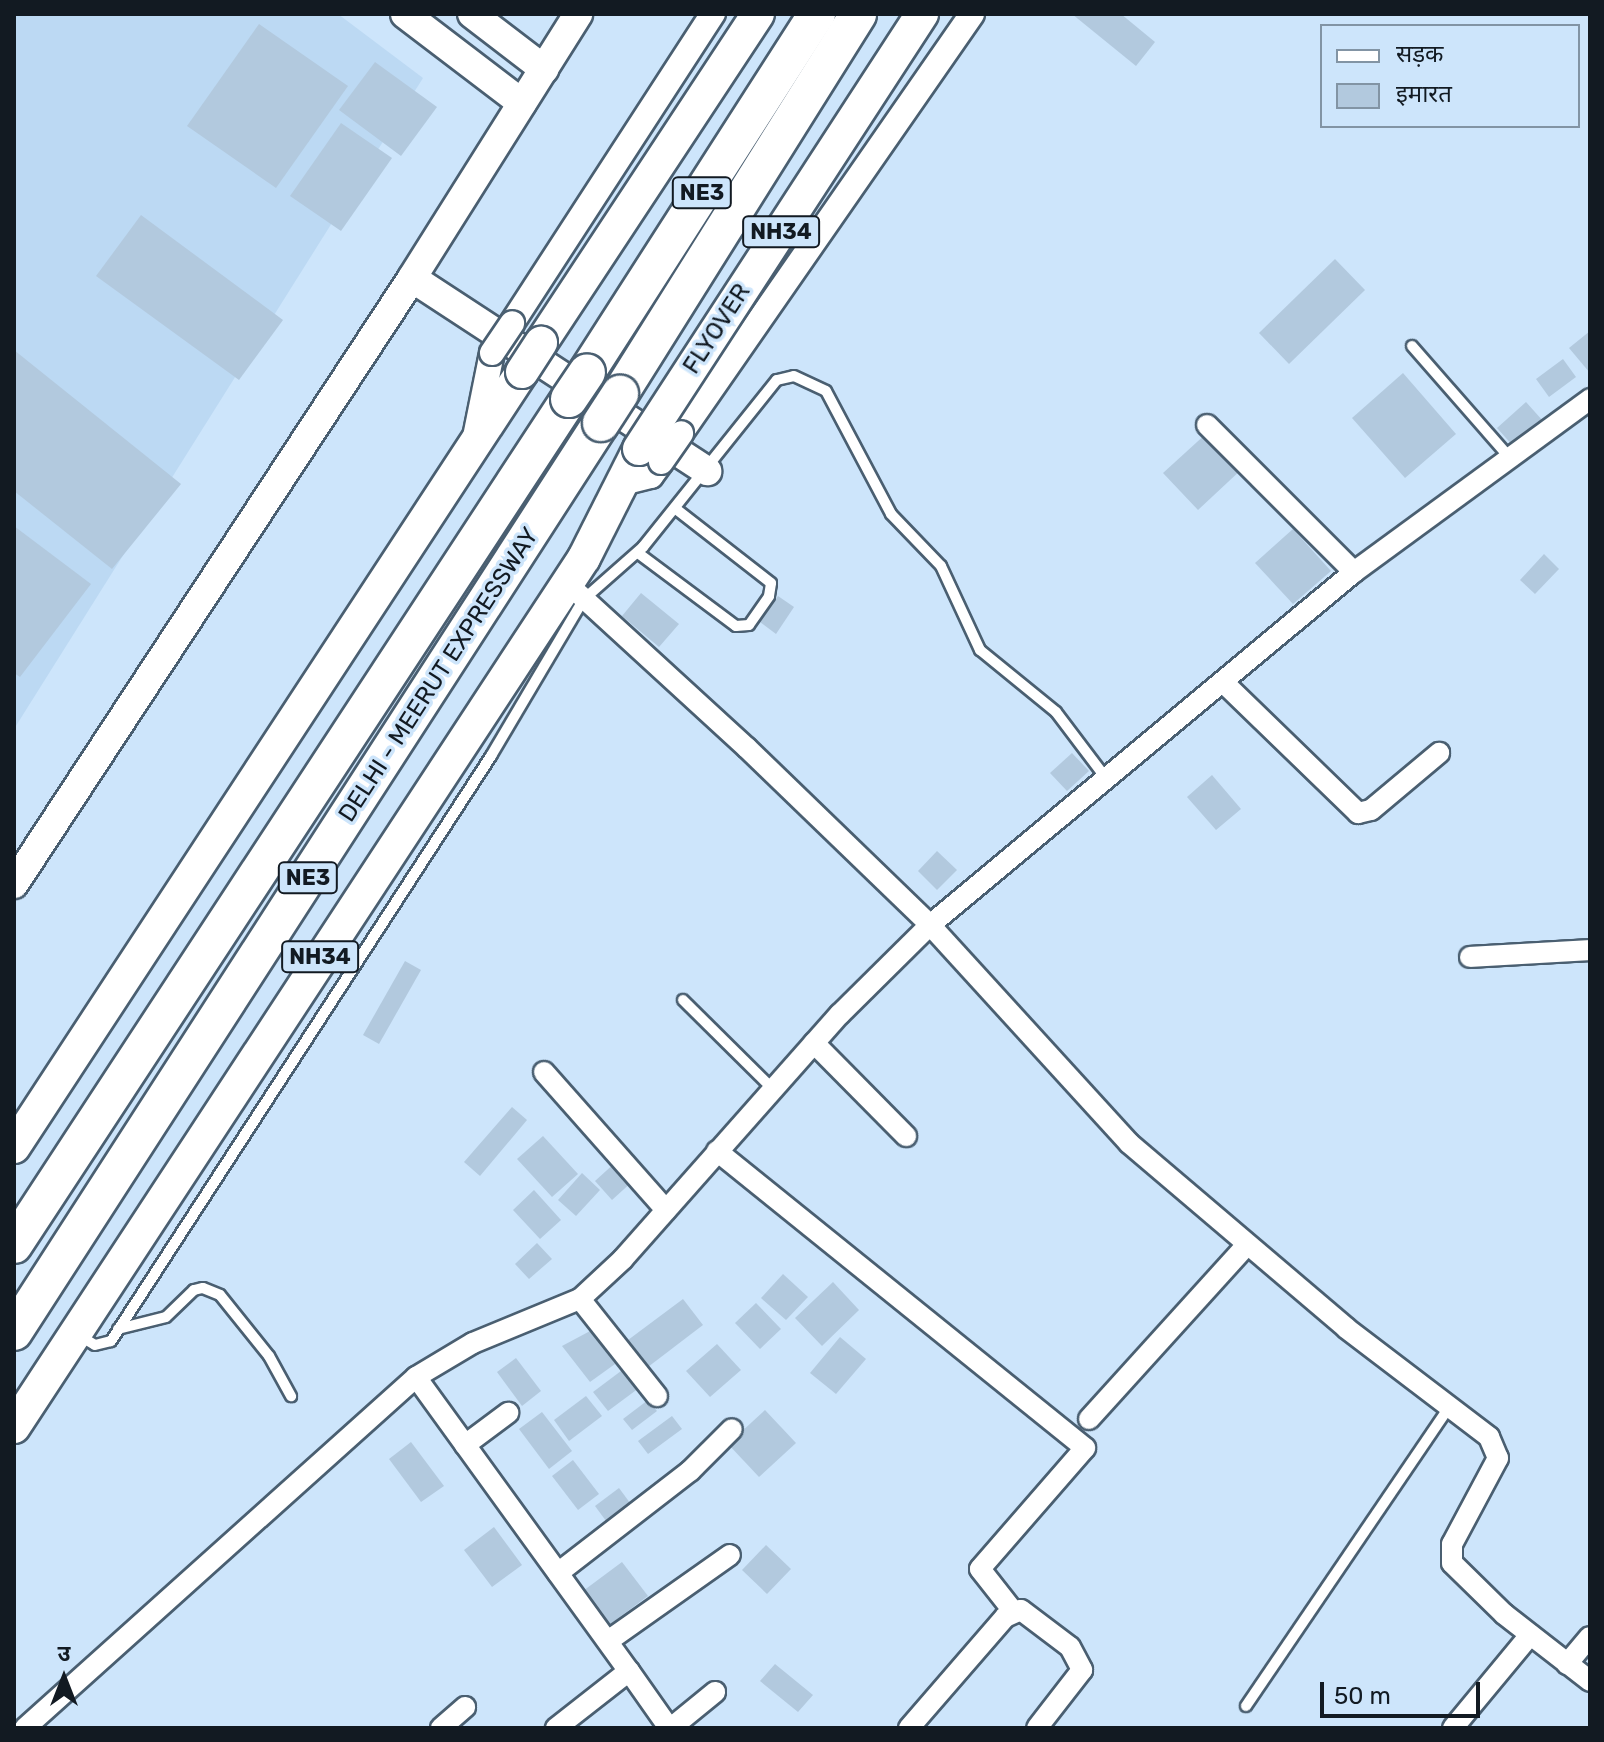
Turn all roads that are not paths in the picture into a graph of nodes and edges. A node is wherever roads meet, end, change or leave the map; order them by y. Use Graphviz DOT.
graph roads {
  1 [pos="405,14"];
  2 [pos="472,14"];
  3 [pos="578,14"];
  4 [pos="713,14"];
  5 [pos="758,14"];
  6 [pos="817,14"];
  7 [pos="858,14"];
  8 [pos="922,14"];
  9 [pos="972,14"];
  10 [pos="544,69"];
  11 [pos="522,103"];
  12 [pos="412,278"];
  13 [pos="1412,346"];
  14 [pos="1590,399"];
  15 [pos="1207,425"];
  16 [pos="472,447"];
  17 [pos="650,456"];
  18 [pos="1511,459"];
  19 [pos="707,471"];
  20 [pos="676,509"];
  21 [pos="638,553"];
  22 [pos="1354,572"];
  23 [pos="576,592"];
  24 [pos="1224,683"];
  25 [pos="1439,753"];
  26 [pos="1108,780"];
  27 [pos="14,884"];
  28 [pos="930,925"];
  29 [pos="1590,950"];
  30 [pos="1470,957"];
  31 [pos="683,1000"];
  32 [pos="814,1043"];
  33 [pos="544,1072"];
  34 [pos="772,1088"];
  35 [pos="906,1136"];
  36 [pos="14,1147"];
  37 [pos="717,1151"];
  38 [pos="666,1210"];
  39 [pos="14,1245"];
  40 [pos="1247,1245"];
  41 [pos="580,1299"];
  42 [pos="118,1329"];
  43 [pos="72,1331"];
  44 [pos="14,1332"];
  45 [pos="416,1377"];
  46 [pos="291,1396"];
  47 [pos="657,1396"];
  48 [pos="1449,1407"];
  49 [pos="508,1413"];
  50 [pos="1089,1419"];
  51 [pos="14,1427"];
  52 [pos="732,1429"];
  53 [pos="465,1445"];
  54 [pos="730,1555"];
  55 [pos="558,1573"];
  56 [pos="1013,1611"];
  57 [pos="1530,1635"];
  58 [pos="1590,1637"];
  59 [pos="608,1641"];
  60 [pos="1567,1664"];
  61 [pos="629,1671"];
  62 [pos="1590,1681"];
  63 [pos="715,1692"];
  64 [pos="1246,1706"];
  65 [pos="465,1707"];
  66 [pos="25,1728"];
  67 [pos="441,1728"];
  68 [pos="556,1728"];
  69 [pos="670,1728"];
  70 [pos="909,1728"];
  71 [pos="1037,1728"];
  72 [pos="1453,1728"];
  1 -- 11 [label="main road"];
  2 -- 10 [label="main road"];
  3 -- 10 [label="main road"];
  4 -- 16 [label="street, bridge"];
  5 -- 16 [label="highway, bridge"];
  6 -- 39 [label="highway, DELHI - MEERUT EXPRESSWAY / NE3"];
  7 -- 44 [label="highway, DELHI - MEERUT EXPRESSWAY / NE3"];
  8 -- 17 [label="highway, FLYOVER / NH34, bridge"];
  9 -- 17 [label="street, bridge"];
  10 -- 11 [label="main road"];
  11 -- 12 [label="main road"];
  12 -- 19 [label="main road"];
  12 -- 27 [label="main road"];
  13 -- 18 [label="lane"];
  14 -- 18 [label="street"];
  15 -- 22 [label="street"];
  16 -- 36 [label="highway"];
  17 -- 23 [label="highway, FLYOVER / NH34"];
  18 -- 22 [label="street"];
  19 -- 20 [label="lane"];
  19 -- 26 [label="lane"];
  20 -- 21 [label="lane"];
  20 -- 21 [label="lane"];
  21 -- 23 [label="lane"];
  22 -- 24 [label="street"];
  23 -- 28 [label="street"];
  23 -- 42 [label="lane"];
  23 -- 43 [label="highway, NH34"];
  24 -- 25 [label="street"];
  24 -- 26 [label="street"];
  26 -- 28 [label="street"];
  28 -- 32 [label="street"];
  28 -- 40 [label="street"];
  29 -- 30 [label="street"];
  31 -- 34 [label="lane"];
  32 -- 34 [label="street"];
  32 -- 35 [label="street"];
  33 -- 38 [label="street"];
  34 -- 37 [label="street"];
  37 -- 38 [label="street"];
  37 -- 56 [label="street"];
  38 -- 41 [label="street"];
  40 -- 48 [label="street"];
  40 -- 50 [label="street"];
  41 -- 45 [label="street"];
  41 -- 47 [label="street"];
  42 -- 43 [label="lane"];
  42 -- 46 [label="lane"];
  43 -- 51 [label="highway, NH34"];
  45 -- 53 [label="street"];
  45 -- 66 [label="street"];
  48 -- 57 [label="street"];
  48 -- 64 [label="lane"];
  49 -- 53 [label="street"];
  52 -- 55 [label="street"];
  53 -- 55 [label="street"];
  54 -- 59 [label="street"];
  55 -- 59 [label="street"];
  56 -- 70 [label="street"];
  56 -- 71 [label="street"];
  57 -- 60 [label="street"];
  57 -- 72 [label="street"];
  58 -- 60 [label="street"];
  59 -- 61 [label="street"];
  60 -- 62 [label="street"];
  61 -- 68 [label="street"];
  61 -- 69 [label="street"];
  63 -- 69 [label="street"];
  65 -- 67 [label="street"];
}
